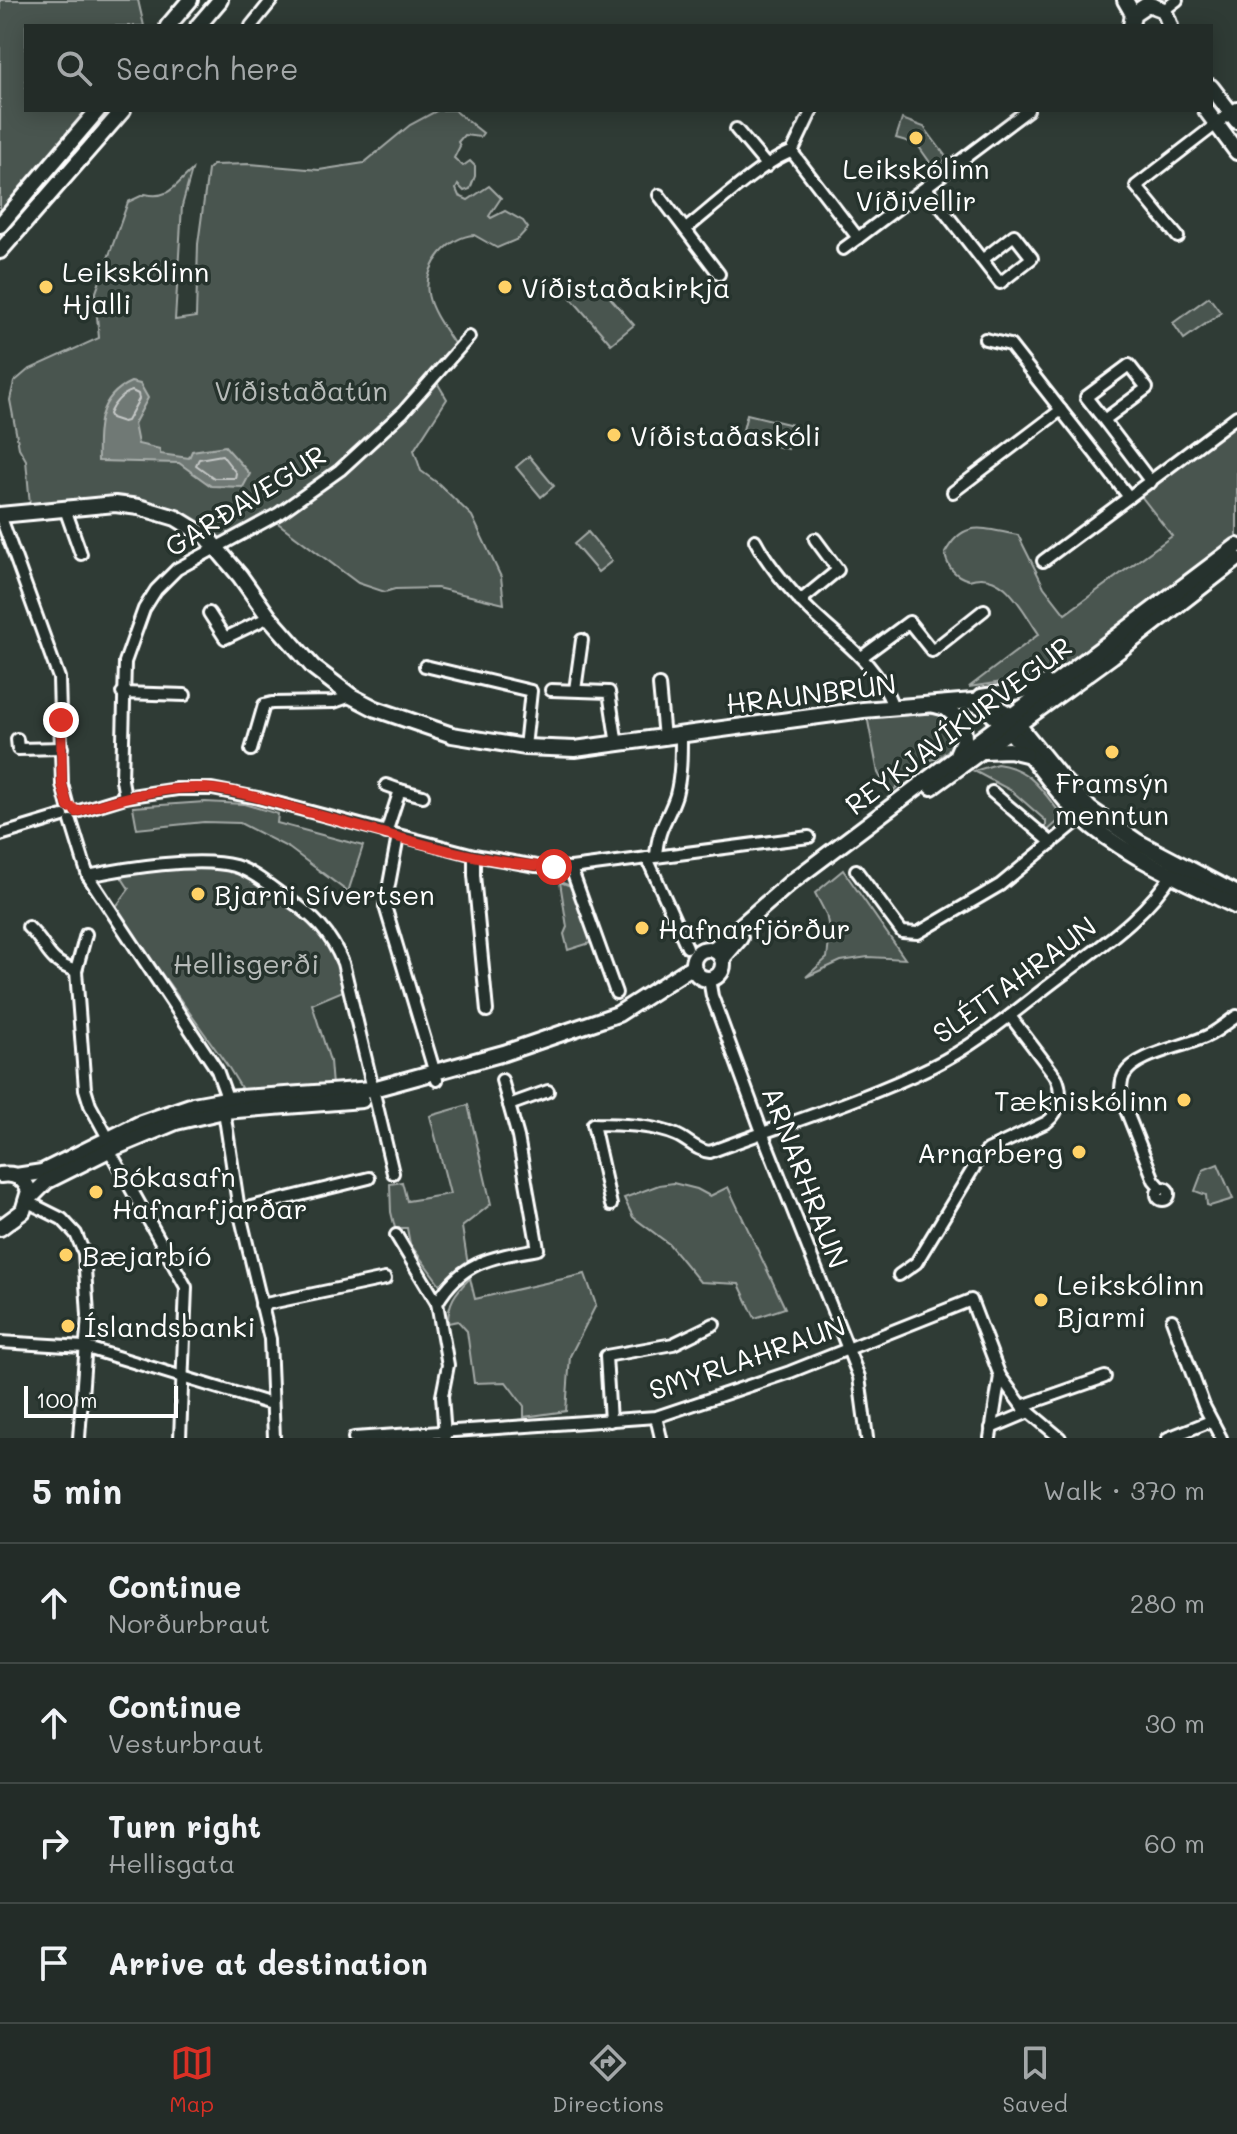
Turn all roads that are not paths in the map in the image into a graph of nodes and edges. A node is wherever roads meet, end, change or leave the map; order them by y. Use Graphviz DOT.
graph roads {
  1 [pos="190,0"];
  2 [pos="220,0"];
  3 [pos="272,0"];
  4 [pos="1125,0"];
  5 [pos="1177,0"];
  6 [pos="1146,2"];
  7 [pos="1164,10"];
  8 [pos="1132,20"];
  9 [pos="170,24"];
  10 [pos="200,24"];
  11 [pos="253,24"];
  12 [pos="1169,24"];
  13 [pos="1213,89"];
  14 [pos="96,112"];
  15 [pos="121,112"];
  16 [pos="811,112"];
  17 [pos="1025,112"];
  18 [pos="1208,112"];
  19 [pos="1235,114"];
  20 [pos="1216,123"];
  21 [pos="736,129"];
  22 [pos="792,152"];
  23 [pos="1237,152"];
  24 [pos="767,166"];
  25 [pos="926,188"];
  26 [pos="659,195"];
  27 [pos="0,225"];
  28 [pos="686,229"];
  29 [pos="1178,237"];
  30 [pos="858,238"];
  31 [pos="843,249"];
  32 [pos="0,251"];
  33 [pos="982,260"];
  34 [pos="719,274"];
  35 [pos="469,337"];
  36 [pos="985,339"];
  37 [pos="1061,410"];
  38 [pos="1237,416"];
  39 [pos="1104,420"];
  40 [pos="1151,482"];
  41 [pos="953,492"];
  42 [pos="1129,497"];
  43 [pos="65,509"];
  44 [pos="0,515"];
  45 [pos="815,539"];
  46 [pos="755,540"];
  47 [pos="1237,546"];
  48 [pos="217,548"];
  49 [pos="81,554"];
  50 [pos="1237,559"];
  51 [pos="1043,561"];
  52 [pos="800,601"];
  53 [pos="984,610"];
  54 [pos="209,613"];
  55 [pos="269,617"];
  56 [pos="582,640"];
  57 [pos="863,656"];
  58 [pos="425,666"];
  59 [pos="1067,674"];
  60 [pos="659,685"];
  61 [pos="551,690"];
  62 [pos="575,690"];
  63 [pos="122,693"];
  64 [pos="185,695"];
  65 [pos="351,696"];
  66 [pos="965,700"];
  67 [pos="931,704"];
  68 [pos="893,707"];
  69 [pos="1036,711"];
  70 [pos="1010,723"];
  71 [pos="681,736"];
  72 [pos="664,738"];
  73 [pos="617,745"];
  74 [pos="525,747"];
  75 [pos="62,748"];
  76 [pos="16,749"];
  77 [pos="251,750"];
  78 [pos="979,752"];
  79 [pos="1032,752"];
  80 [pos="954,758"];
  81 [pos="386,785"];
  82 [pos="400,790"];
  83 [pos="992,792"];
  84 [pos="423,796"];
  85 [pos="125,797"];
  86 [pos="1086,813"];
  87 [pos="70,814"];
  88 [pos="386,833"];
  89 [pos="0,835"];
  90 [pos="398,836"];
  91 [pos="809,837"];
  92 [pos="1052,843"];
  93 [pos="474,855"];
  94 [pos="651,857"];
  95 [pos="571,868"];
  96 [pos="1176,869"];
  97 [pos="856,870"];
  98 [pos="88,876"];
  99 [pos="1237,894"];
  100 [pos="1237,907"];
  101 [pos="28,927"];
  102 [pos="86,934"];
  103 [pos="687,947"];
  104 [pos="718,954"];
  105 [pos="76,971"];
  106 [pos="700,974"];
  107 [pos="616,993"];
  108 [pos="487,1011"];
  109 [pos="1010,1016"];
  110 [pos="1237,1016"];
  111 [pos="436,1076"];
  112 [pos="502,1080"];
  113 [pos="548,1091"];
  114 [pos="374,1094"];
  115 [pos="225,1105"];
  116 [pos="509,1105"];
  117 [pos="762,1132"];
  118 [pos="107,1143"];
  119 [pos="6,1173"];
  120 [pos="393,1173"];
  121 [pos="369,1178"];
  122 [pos="1161,1188"];
  123 [pos="28,1200"];
  124 [pos="611,1205"];
  125 [pos="239,1210"];
  126 [pos="0,1228"];
  127 [pos="396,1235"];
  128 [pos="899,1275"];
  129 [pos="385,1279"];
  130 [pos="437,1303"];
  131 [pos="261,1305"];
  132 [pos="1172,1320"];
  133 [pos="714,1324"];
  134 [pos="0,1342"];
  135 [pos="84,1347"];
  136 [pos="847,1347"];
  137 [pos="1000,1376"];
  138 [pos="1105,1377"];
  139 [pos="182,1378"];
  140 [pos="271,1404"];
  141 [pos="1025,1409"];
  142 [pos="656,1417"];
  143 [pos="610,1421"];
  144 [pos="1211,1421"];
  145 [pos="991,1433"];
  146 [pos="445,1435"];
  147 [pos="379,1437"];
  148 [pos="79,1438"];
  149 [pos="180,1438"];
  150 [pos="274,1438"];
  151 [pos="354,1438"];
  152 [pos="661,1438"];
  153 [pos="867,1438"];
  154 [pos="1060,1438"];
  155 [pos="1168,1438"];
  156 [pos="1221,1438"];
  1 -- 9 [label="main road"];
  2 -- 10 [label="main road"];
  3 -- 11 [label="street"];
  4 -- 8 [label="main road"];
  5 -- 7 [label="street"];
  6 -- 7 [label="main road"];
  6 -- 8 [label="main road"];
  7 -- 12 [label="main road"];
  13 -- 19 [label="main road"];
  14 -- 27 [label="main road"];
  15 -- 32 [label="main road"];
  16 -- 22 [label="street"];
  17 -- 25 [label="street"];
  18 -- 20 [label="main road"];
  19 -- 20 [label="street"];
  20 -- 23 [label="main road"];
  20 -- 29 [label="street"];
  21 -- 24 [label="street"];
  22 -- 24 [label="street"];
  22 -- 30 [label="street"];
  24 -- 28 [label="street"];
  25 -- 30 [label="street"];
  25 -- 33 [label="street"];
  26 -- 28 [label="street"];
  28 -- 34 [label="street"];
  30 -- 31 [label="street"];
  33 -- 33 [label="street"];
  35 -- 48 [label="street, GARÐAVEGUR"];
  36 -- 37 [label="street"];
  37 -- 41 [label="street"];
  37 -- 42 [label="street"];
  38 -- 40 [label="street"];
  39 -- 39 [label="street"];
  39 -- 40 [label="street"];
  40 -- 42 [label="street"];
  42 -- 51 [label="street"];
  43 -- 44 [label="main road, HRAUNBRÚN"];
  43 -- 48 [label="main road, HRAUNBRÚN"];
  43 -- 49 [label="street"];
  44 -- 75 [label="street"];
  45 -- 52 [label="street"];
  46 -- 52 [label="street"];
  47 -- 59 [label="main road, REYKJAVÍKURVEGUR"];
  48 -- 55 [label="main road, HRAUNBRÚN"];
  48 -- 63 [label="street, GARÐAVEGUR"];
  50 -- 69 [label="main road, REYKJAVÍKURVEGUR"];
  52 -- 57 [label="street"];
  53 -- 57 [label="street"];
  54 -- 55 [label="street"];
  55 -- 65 [label="main road, HRAUNBRÚN"];
  56 -- 62 [label="street"];
  57 -- 68 [label="street"];
  58 -- 74 [label="street"];
  59 -- 66 [label="main road"];
  59 -- 70 [label="main road, REYKJAVÍKURVEGUR"];
  60 -- 72 [label="street"];
  61 -- 62 [label="street"];
  62 -- 73 [label="street"];
  63 -- 64 [label="street"];
  63 -- 85 [label="street, GARÐAVEGUR"];
  65 -- 74 [label="main road, HRAUNBRÚN"];
  65 -- 77 [label="street"];
  66 -- 67 [label="main road, HRAUNBRÚN"];
  66 -- 70 [label="main road, HRAUNBRÚN"];
  67 -- 68 [label="main road, HRAUNBRÚN"];
  67 -- 80 [label="main road"];
  68 -- 71 [label="main road, HRAUNBRÚN"];
  69 -- 70 [label="main road, REYKJAVÍKURVEGUR"];
  69 -- 79 [label="main road"];
  70 -- 78 [label="main road, REYKJAVÍKURVEGUR"];
  70 -- 79 [label="main road"];
  70 -- 80 [label="main road, REYKJAVÍKURVEGUR"];
  71 -- 72 [label="main road, HRAUNBRÚN"];
  71 -- 94 [label="street"];
  72 -- 73 [label="main road, HRAUNBRÚN"];
  73 -- 74 [label="main road, HRAUNBRÚN"];
  75 -- 76 [label="street"];
  75 -- 87 [label="street"];
  78 -- 79 [label="main road"];
  78 -- 104 [label="main road, REYKJAVÍKURVEGUR"];
  79 -- 86 [label="main road"];
  80 -- 104 [label="main road, REYKJAVÍKURVEGUR"];
  81 -- 82 [label="street"];
  82 -- 84 [label="street"];
  82 -- 88 [label="street"];
  83 -- 92 [label="street"];
  85 -- 87 [label="street"];
  85 -- 88 [label="street"];
  86 -- 92 [label="street"];
  86 -- 96 [label="main road"];
  87 -- 89 [label="street"];
  87 -- 98 [label="street"];
  88 -- 90 [label="street"];
  90 -- 93 [label="street"];
  90 -- 111 [label="street"];
  91 -- 94 [label="street"];
  92 -- 97 [label="street"];
  93 -- 95 [label="street"];
  93 -- 108 [label="street"];
  94 -- 95 [label="street"];
  94 -- 103 [label="street"];
  95 -- 107 [label="street"];
  96 -- 99 [label="main road"];
  96 -- 100 [label="main road"];
  96 -- 109 [label="street, SLÉTTAHRAUN"];
  98 -- 114 [label="street"];
  98 -- 115 [label="street"];
  101 -- 105 [label="street"];
  102 -- 105 [label="street"];
  104 -- 106 [label="main road"];
  104 -- 106 [label="main road"];
  105 -- 118 [label="street"];
  106 -- 111 [label="main road"];
  106 -- 117 [label="street, ARNARHRAUN"];
  109 -- 117 [label="street, SLÉTTAHRAUN"];
  109 -- 128 [label="street"];
  110 -- 122 [label="street"];
  111 -- 114 [label="main road"];
  112 -- 116 [label="street"];
  113 -- 116 [label="street"];
  114 -- 115 [label="main road"];
  114 -- 120 [label="street"];
  115 -- 118 [label="main road"];
  115 -- 125 [label="street"];
  116 -- 130 [label="street"];
  117 -- 124 [label="street, SLÉTTAHRAUN"];
  117 -- 136 [label="street, ARNARHRAUN"];
  118 -- 119 [label="main road"];
  118 -- 123 [label="main road"];
  118 -- 139 [label="street"];
  119 -- 123 [label="main road"];
  121 -- 125 [label="street"];
  123 -- 126 [label="main road"];
  123 -- 135 [label="street"];
  125 -- 131 [label="street"];
  127 -- 130 [label="street"];
  129 -- 131 [label="street"];
  130 -- 146 [label="street"];
  131 -- 140 [label="street"];
  132 -- 144 [label="street"];
  133 -- 143 [label="street"];
  134 -- 135 [label="street"];
  135 -- 139 [label="street"];
  135 -- 148 [label="street"];
  136 -- 137 [label="street, SMYRLAHRAUN"];
  136 -- 142 [label="street, SMYRLAHRAUN"];
  136 -- 153 [label="street, ARNARHRAUN"];
  137 -- 141 [label="street, SMYRLAHRAUN"];
  137 -- 145 [label="street"];
  138 -- 141 [label="street"];
  139 -- 140 [label="street"];
  139 -- 149 [label="street"];
  140 -- 150 [label="street"];
  141 -- 145 [label="street"];
  141 -- 154 [label="street, SMYRLAHRAUN"];
  142 -- 143 [label="street, SMYRLAHRAUN"];
  142 -- 152 [label="street"];
  143 -- 146 [label="street, SMYRLAHRAUN"];
  144 -- 155 [label="street"];
  144 -- 156 [label="street"];
  146 -- 147 [label="street, SMYRLAHRAUN"];
  147 -- 151 [label="street, SMYRLAHRAUN"];
}
